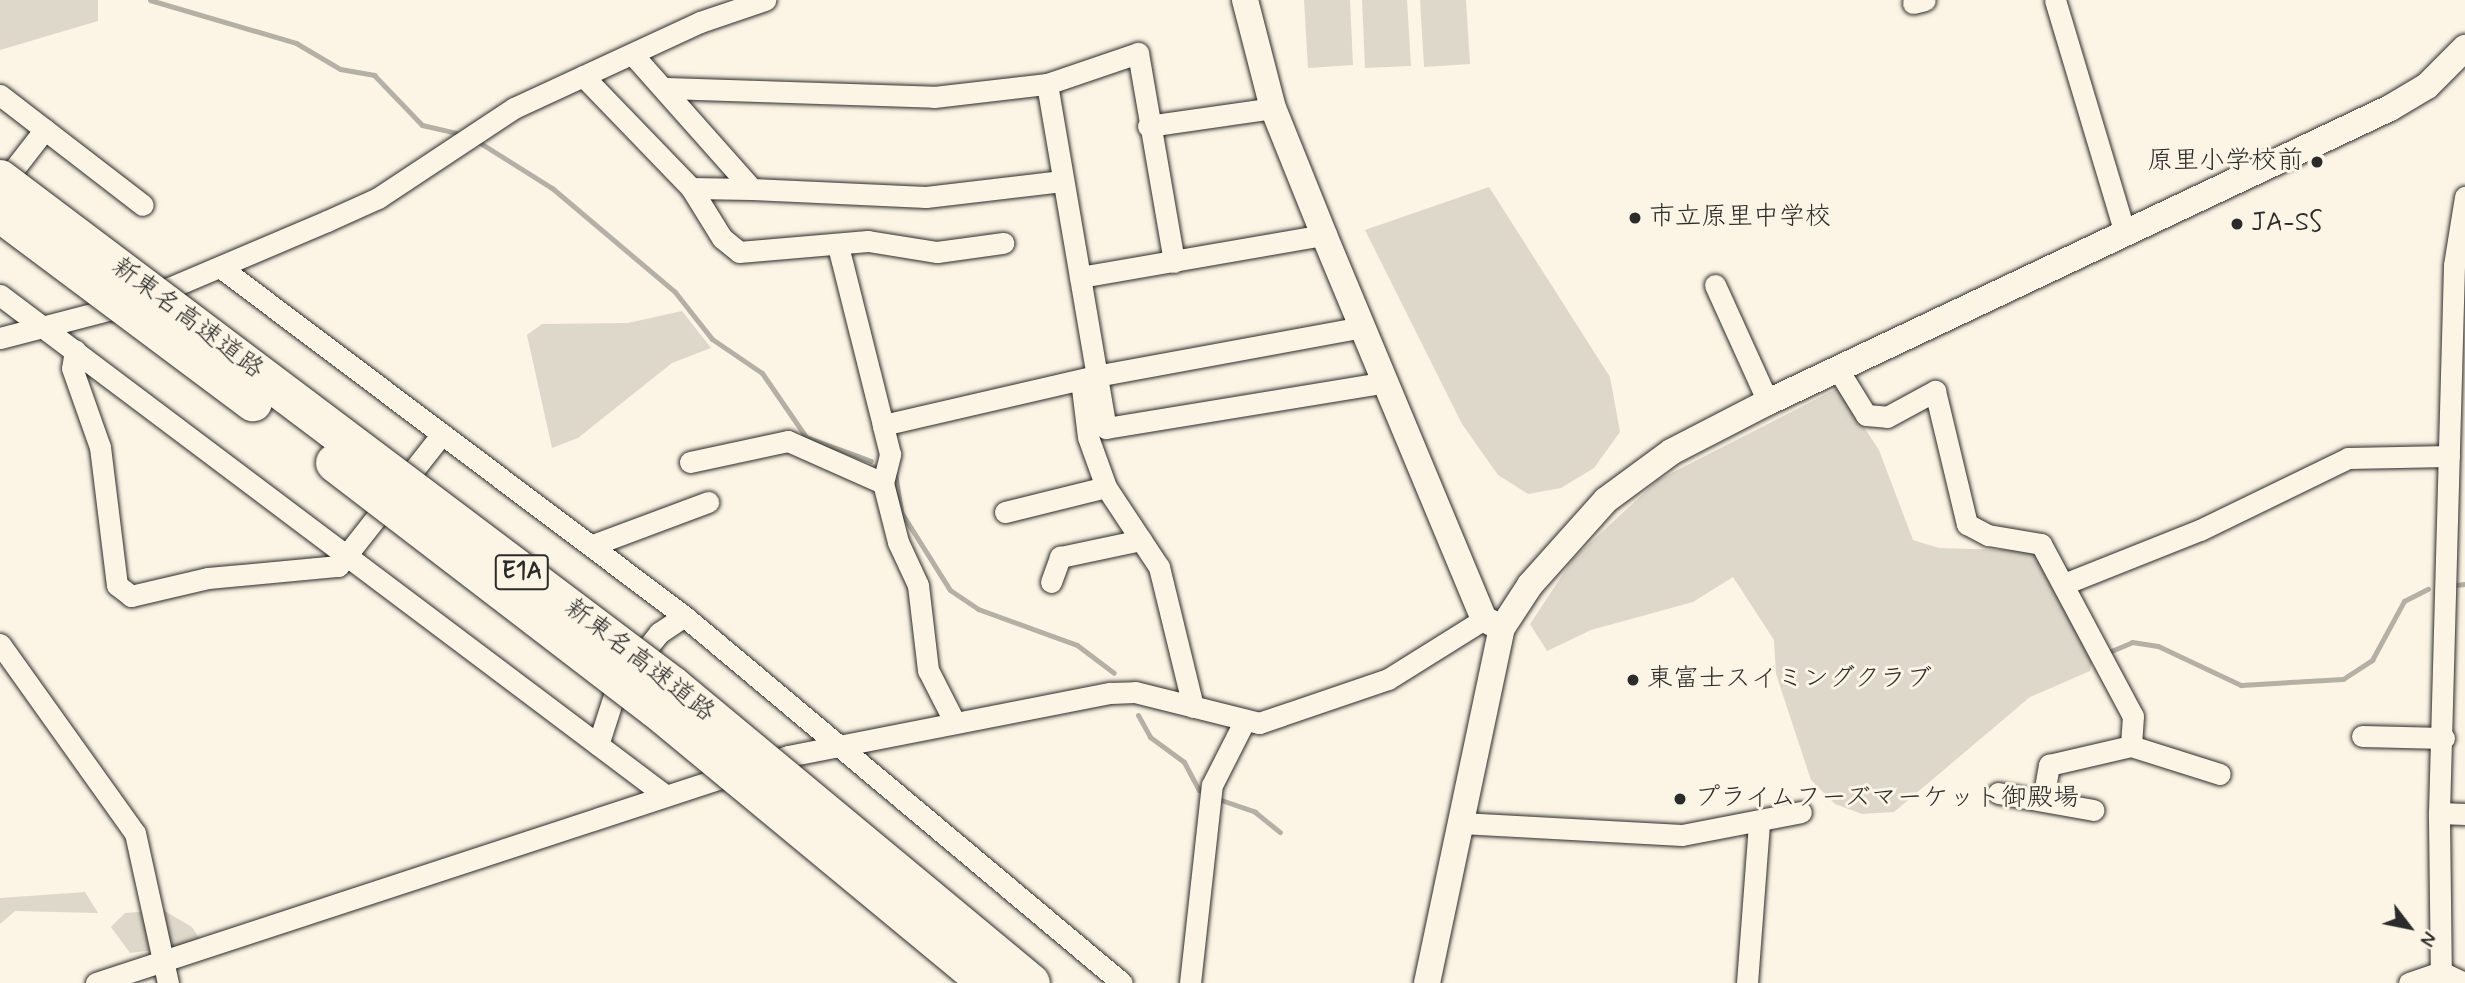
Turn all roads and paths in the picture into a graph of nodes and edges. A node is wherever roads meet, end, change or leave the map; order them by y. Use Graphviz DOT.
graph roads {
  1 [pos="765,0"];
  2 [pos="1245,0"];
  3 [pos="2055,0"];
  4 [pos="2465,48"];
  5 [pos="634,56"];
  6 [pos="583,76"];
  7 [pos="1047,84"];
  8 [pos="667,89"];
  9 [pos="0,95"];
  10 [pos="1273,108"];
  11 [pos="1148,125"];
  12 [pos="45,129"];
  13 [pos="0,179"];
  14 [pos="1062,181"];
  15 [pos="0,187"];
  16 [pos="691,188"];
  17 [pos="751,189"];
  18 [pos="2465,197"];
  19 [pos="143,205"];
  20 [pos="0,213"];
  21 [pos="2125,233"];
  22 [pos="1324,235"];
  23 [pos="1003,243"];
  24 [pos="838,246"];
  25 [pos="1174,262"];
  26 [pos="219,267"];
  27 [pos="1080,277"];
  28 [pos="1715,285"];
  29 [pos="0,295"];
  30 [pos="42,326"];
  31 [pos="1363,327"];
  32 [pos="0,338"];
  33 [pos="75,350"];
  34 [pos="1838,368"];
  35 [pos="1088,378"];
  36 [pos="1386,382"];
  37 [pos="1768,402"];
  38 [pos="2458,418"];
  39 [pos="883,425"];
  40 [pos="442,434"];
  41 [pos="2449,456"];
  42 [pos="690,462"];
  43 [pos="883,483"];
  44 [pos="1106,486"];
  45 [pos="708,502"];
  46 [pos="1005,512"];
  47 [pos="1141,540"];
  48 [pos="593,545"];
  49 [pos="350,555"];
  50 [pos="1051,582"];
  51 [pos="2064,584"];
  52 [pos="684,616"];
  53 [pos="1493,624"];
  54 [pos="0,644"];
  55 [pos="1193,707"];
  56 [pos="953,719"];
  57 [pos="1244,722"];
  58 [pos="2362,736"];
  59 [pos="2444,738"];
  60 [pos="598,744"];
  61 [pos="838,745"];
  62 [pos="2131,746"];
  63 [pos="2220,774"];
  64 [pos="1998,793"];
  65 [pos="666,796"];
  66 [pos="2043,799"];
  67 [pos="2093,810"];
  68 [pos="1801,812"];
  69 [pos="2439,813"];
  70 [pos="2465,814"];
  71 [pos="1759,822"];
  72 [pos="1461,823"];
  73 [pos="165,974"];
  74 [pos="2441,977"];
  75 [pos="96,983"];
  76 [pos="987,983"];
  77 [pos="1031,983"];
  78 [pos="1122,983"];
  79 [pos="1190,983"];
  80 [pos="1427,983"];
  81 [pos="1747,983"];
  82 [pos="2409,983"];
  83 [pos="2465,983"];
  1 -- 5 [label="street"];
  2 -- 10 [label="street"];
  3 -- 21 [label="street"];
  4 -- 21 [label="street"];
  5 -- 6 [label="street"];
  5 -- 8 [label="street"];
  6 -- 16 [label="street"];
  6 -- 26 [label="street"];
  7 -- 8 [label="street"];
  7 -- 11 [label="street"];
  7 -- 14 [label="street"];
  8 -- 17 [label="street"];
  9 -- 12 [label="street"];
  10 -- 11 [label="street"];
  10 -- 22 [label="street"];
  11 -- 25 [label="street"];
  12 -- 15 [label="street"];
  12 -- 19 [label="street"];
  13 -- 77 [label="highway, 新東名高速道路 / E1A, bridge"];
  14 -- 17 [label="street"];
  14 -- 27 [label="street"];
  16 -- 17 [label="street"];
  16 -- 24 [label="street"];
  18 -- 38 [label="street"];
  20 -- 76 [label="highway, 新東名高速道路 / E1A, bridge"];
  21 -- 34 [label="street"];
  22 -- 25 [label="street"];
  22 -- 31 [label="street"];
  23 -- 24 [label="street"];
  24 -- 39 [label="street"];
  25 -- 27 [label="street"];
  26 -- 30 [label="street"];
  26 -- 40 [label="street"];
  27 -- 35 [label="street"];
  28 -- 37 [label="street"];
  29 -- 30 [label="street"];
  30 -- 32 [label="street"];
  30 -- 33 [label="street"];
  31 -- 35 [label="street"];
  31 -- 36 [label="street"];
  33 -- 49 [label="street"];
  33 -- 49 [label="street"];
  34 -- 37 [label="street"];
  34 -- 51 [label="street"];
  35 -- 36 [label="street"];
  35 -- 39 [label="street"];
  35 -- 44 [label="street"];
  36 -- 53 [label="street"];
  37 -- 53 [label="street"];
  38 -- 41 [label="street"];
  39 -- 43 [label="street"];
  40 -- 48 [label="street"];
  40 -- 49 [label="street"];
  41 -- 51 [label="street"];
  41 -- 59 [label="street"];
  42 -- 43 [label="street"];
  43 -- 56 [label="street"];
  44 -- 46 [label="street"];
  44 -- 47 [label="street"];
  45 -- 48 [label="street"];
  47 -- 50 [label="street"];
  47 -- 55 [label="street"];
  48 -- 52 [label="street"];
  49 -- 60 [label="street"];
  51 -- 62 [label="street"];
  52 -- 60 [label="street"];
  52 -- 61 [label="street"];
  53 -- 57 [label="street"];
  53 -- 72 [label="street"];
  54 -- 73 [label="street"];
  55 -- 56 [label="street"];
  55 -- 57 [label="street"];
  56 -- 61 [label="street"];
  57 -- 79 [label="street"];
  58 -- 59 [label="street"];
  59 -- 69 [label="street"];
  60 -- 65 [label="street"];
  61 -- 65 [label="street"];
  61 -- 78 [label="street"];
  62 -- 63 [label="street"];
  62 -- 66 [label="street"];
  64 -- 66 [label="street"];
  65 -- 73 [label="street"];
  66 -- 67 [label="street"];
  68 -- 71 [label="street"];
  69 -- 70 [label="street"];
  69 -- 74 [label="street"];
  71 -- 72 [label="street"];
  71 -- 81 [label="street"];
  72 -- 80 [label="street"];
  73 -- 75 [label="street"];
  74 -- 82 [label="street"];
  74 -- 83 [label="street"];
}
